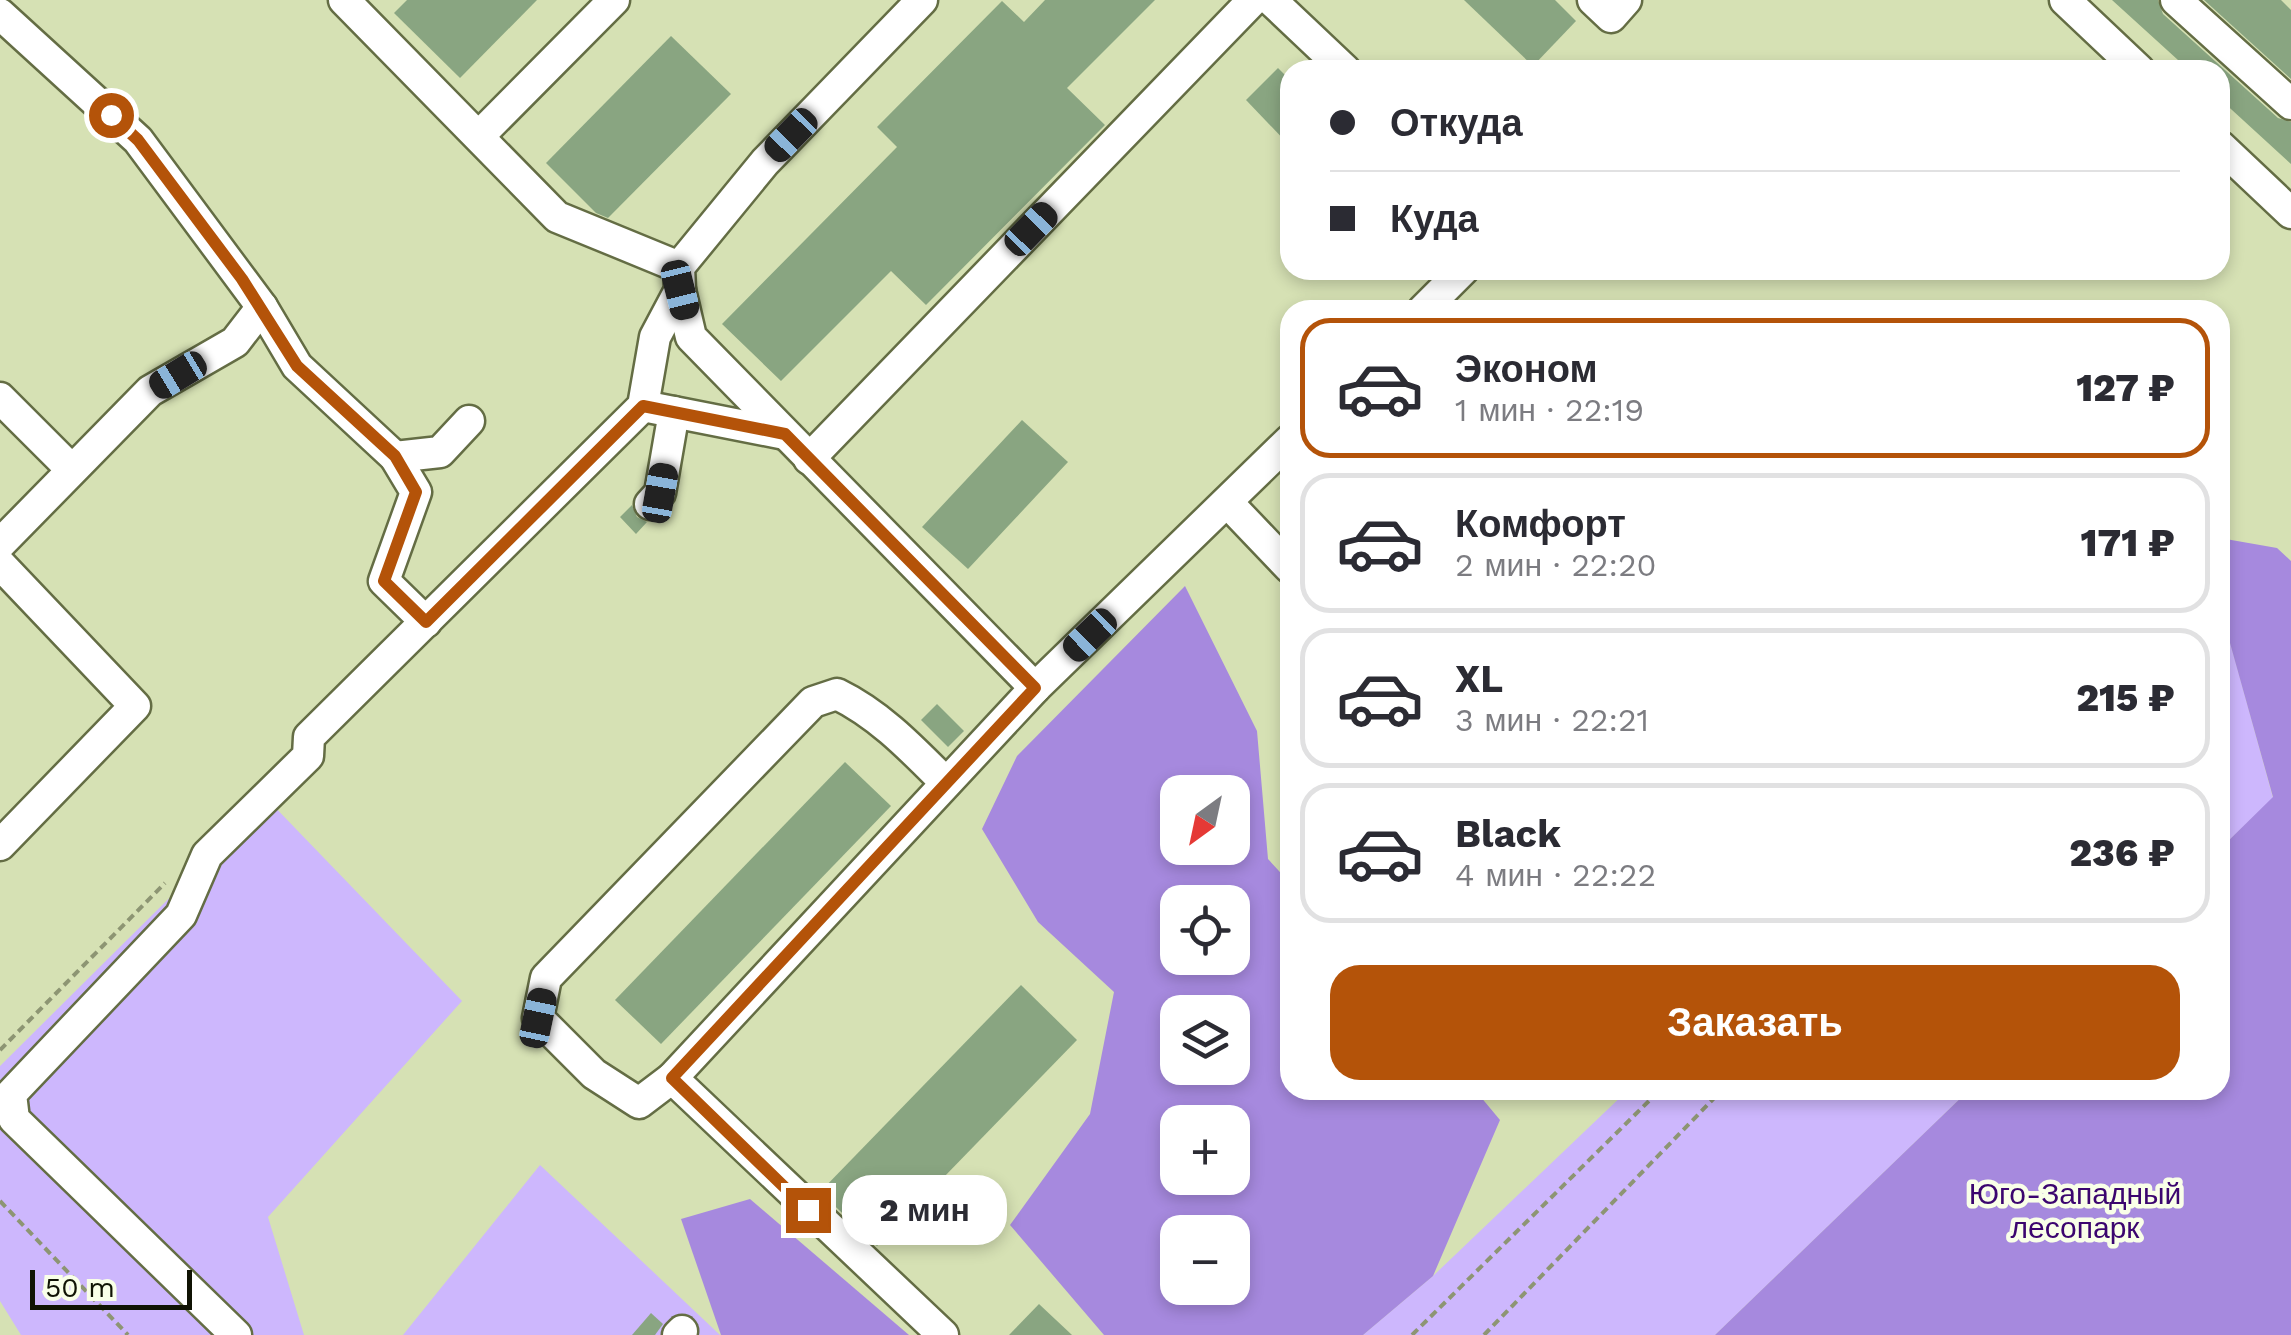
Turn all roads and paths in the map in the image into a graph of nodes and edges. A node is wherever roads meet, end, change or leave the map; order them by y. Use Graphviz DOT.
graph roads {
  1 [pos="614,0"];
  2 [pos="922,0"];
  3 [pos="1252,0"];
  4 [pos="1271,0"];
  5 [pos="1593,0"];
  6 [pos="1626,0"];
  7 [pos="2065,0"];
  8 [pos="2176,0"];
  9 [pos="352,3"];
  10 [pos="0,14"];
  11 [pos="1334,60"];
  12 [pos="2128,60"];
  13 [pos="2291,104"];
  14 [pos="479,136"];
  15 [pos="2230,155"];
  16 [pos="2291,213"];
  17 [pos="680,278"];
  18 [pos="1453,280"];
  19 [pos="1433,300"];
  20 [pos="262,306"];
  21 [pos="0,398"];
  22 [pos="643,406"];
  23 [pos="674,412"];
  24 [pos="470,421"];
  25 [pos="785,434"];
  26 [pos="1280,450"];
  27 [pos="395,456"];
  28 [pos="809,458"];
  29 [pos="70,468"];
  30 [pos="1227,502"];
  31 [pos="650,504"];
  32 [pos="0,544"];
  33 [pos="1280,558"];
  34 [pos="0,564"];
  35 [pos="426,622"];
  36 [pos="1035,688"];
  37 [pos="946,783"];
  38 [pos="0,845"];
  39 [pos="168,880"];
  40 [pos="0,1050"];
  41 [pos="672,1078"];
  42 [pos="1650,1100"];
  43 [pos="1712,1100"];
  44 [pos="0,1201"];
  45 [pos="128,1335"];
  46 [pos="236,1335"];
  47 [pos="943,1335"];
  48 [pos="1412,1335"];
  49 [pos="1484,1335"];
  1 -- 14 [label="street"];
  2 -- 17 [label="street"];
  3 -- 28 [label="street"];
  4 -- 11 [label="street"];
  5 -- 6 [label="street"];
  7 -- 12 [label="street"];
  8 -- 13 [label="street"];
  9 -- 14 [label="street"];
  10 -- 20 [label="street"];
  14 -- 17 [label="street"];
  15 -- 16 [label="street"];
  17 -- 22 [label="street"];
  17 -- 25 [label="street"];
  18 -- 19 [label="street"];
  20 -- 27 [label="street"];
  20 -- 29 [label="street"];
  21 -- 29 [label="street"];
  22 -- 23 [label="street"];
  22 -- 35 [label="street"];
  23 -- 25 [label="street"];
  23 -- 31 [label="street"];
  24 -- 27 [label="street"];
  25 -- 28 [label="street"];
  26 -- 30 [label="street"];
  27 -- 35 [label="street"];
  28 -- 36 [label="street"];
  29 -- 32 [label="street"];
  30 -- 33 [label="street"];
  30 -- 36 [label="street"];
  34 -- 38 [label="street"];
  35 -- 46 [label="street"];
  36 -- 37 [label="street"];
  37 -- 41 [label="street"];
  37 -- 41 [label="street"];
  39 -- 40 [label="path"];
  41 -- 47 [label="street"];
  42 -- 48 [label="path"];
  43 -- 49 [label="path"];
  44 -- 45 [label="path"];
}
